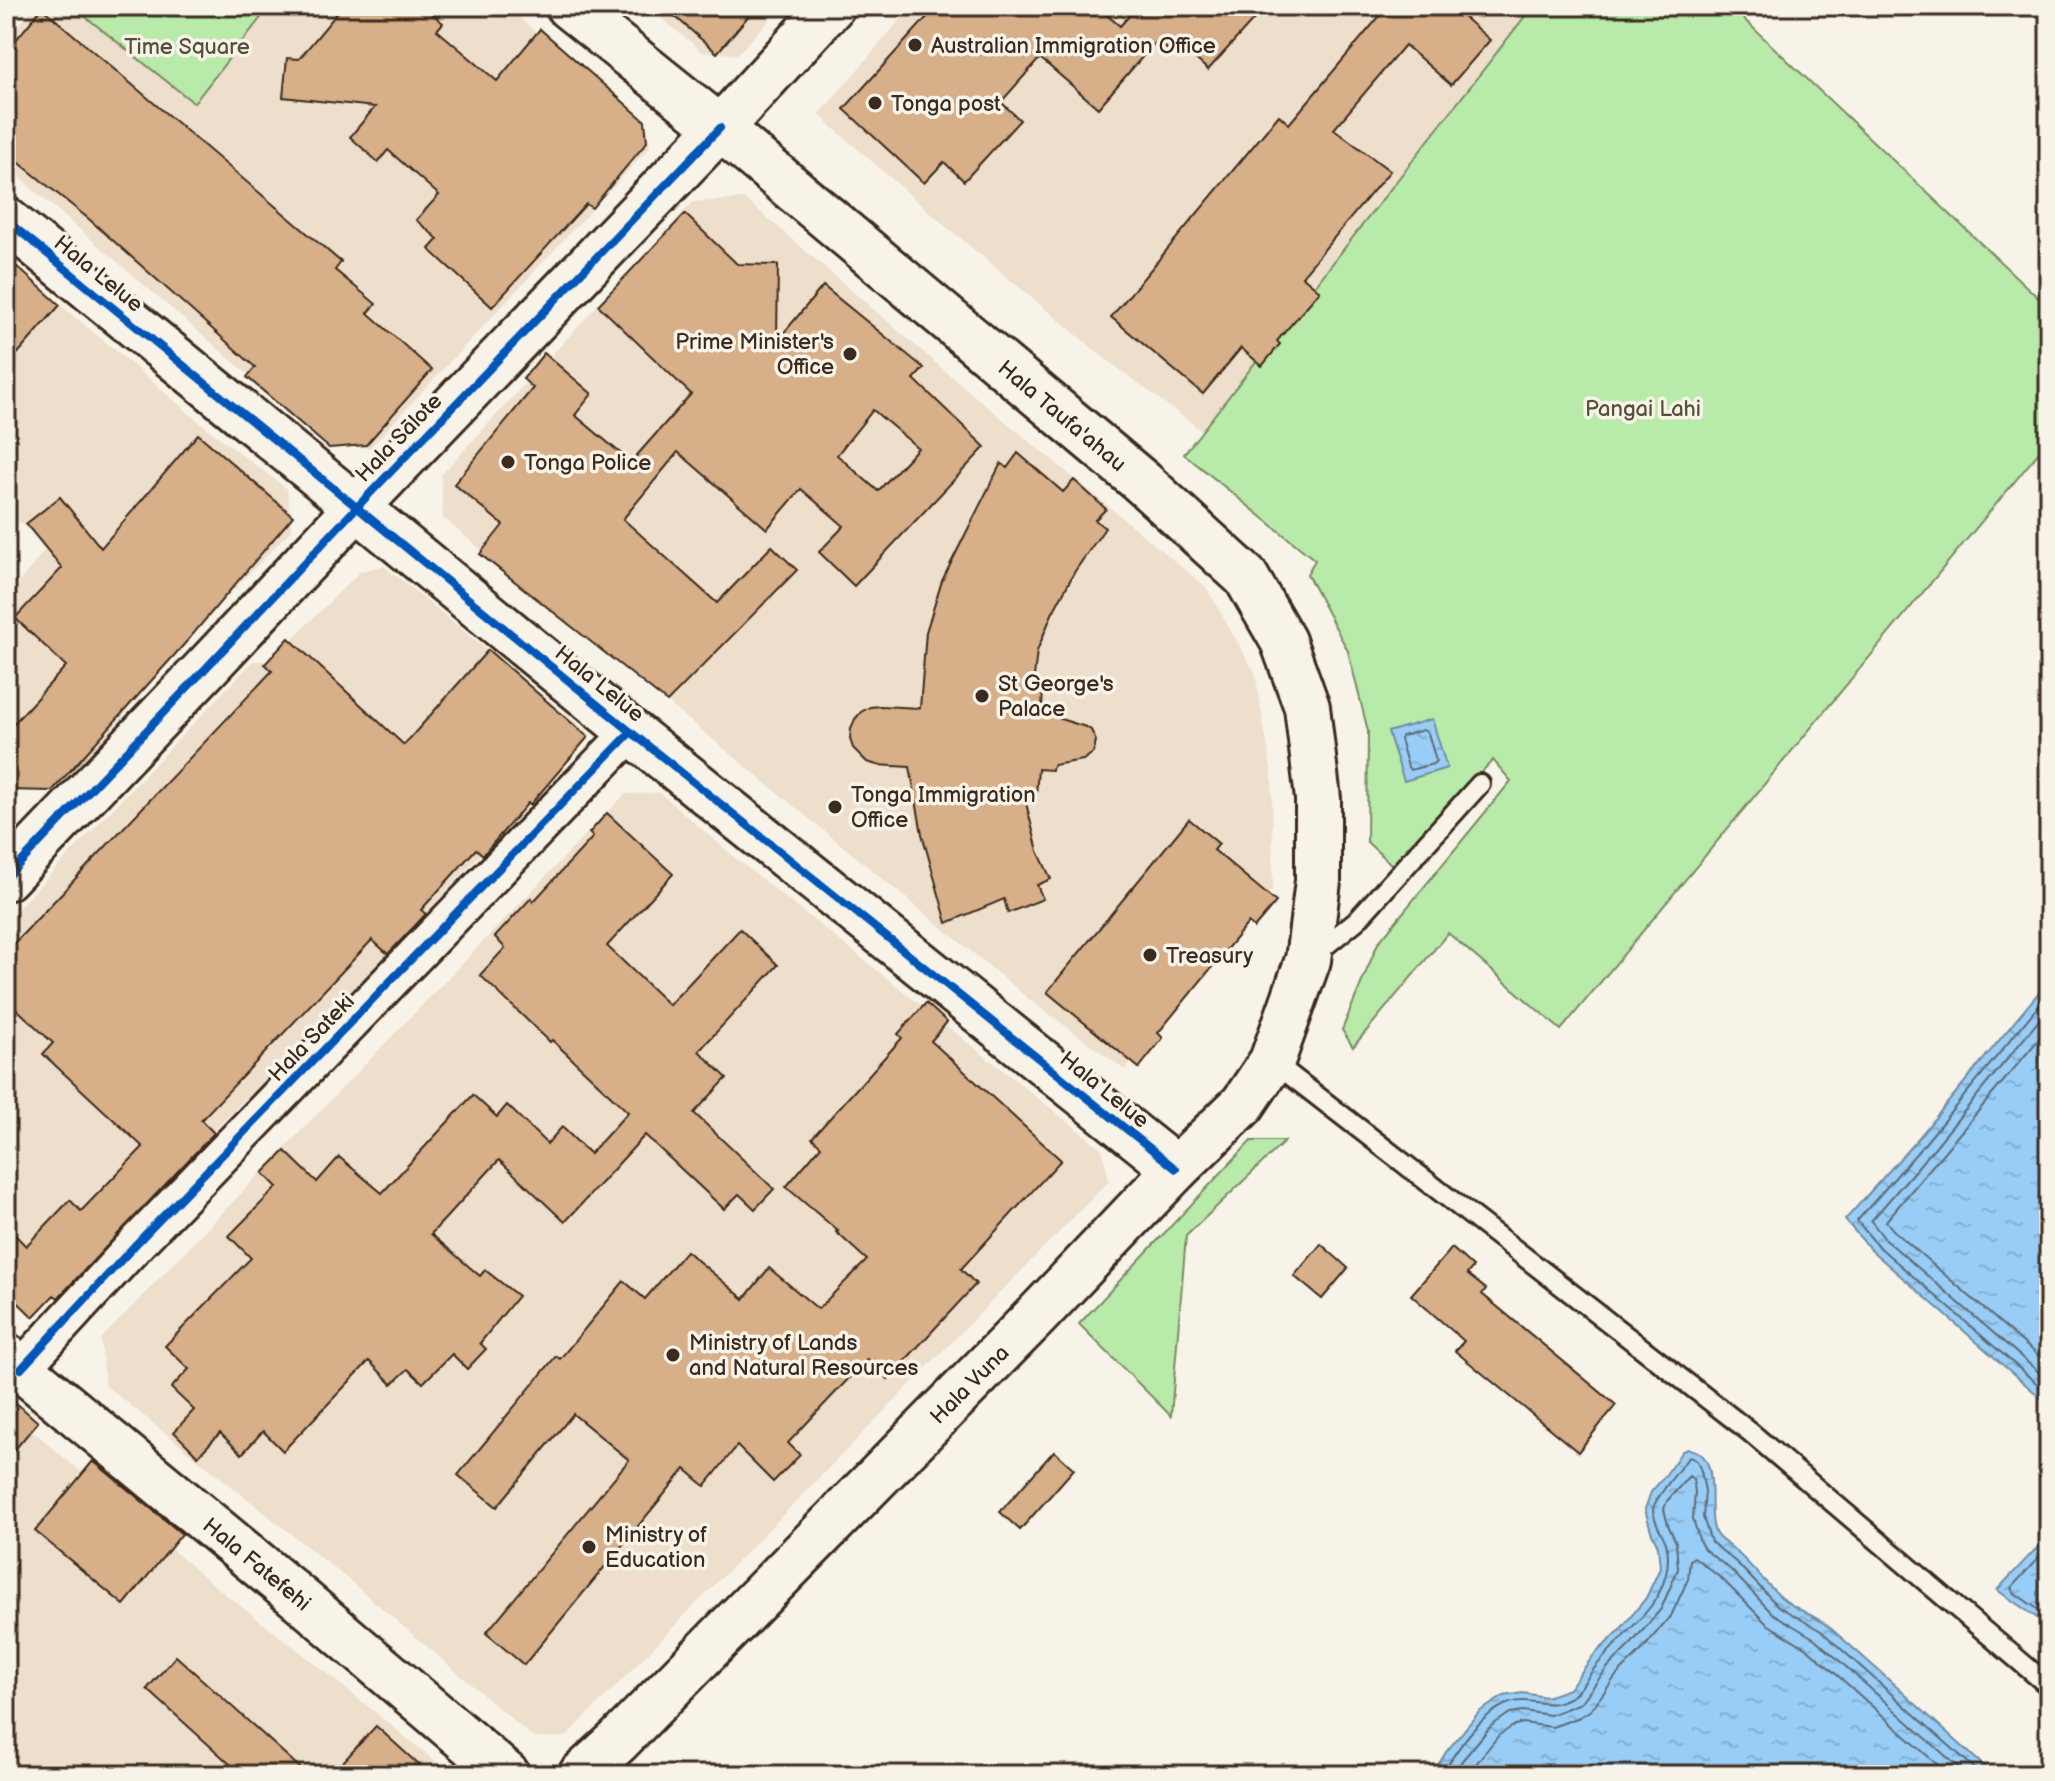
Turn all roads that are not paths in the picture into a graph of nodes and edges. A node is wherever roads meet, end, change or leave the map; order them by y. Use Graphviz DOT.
graph roads {
  1 [pos="568,6"];
  2 [pos="832,6"];
  3 [pos="720,128"];
  4 [pos="6,220"];
  5 [pos="357,507"];
  6 [pos="631,732"];
  7 [pos="1480,784"];
  8 [pos="14,857"];
  9 [pos="1308,960"];
  10 [pos="1272,1061"];
  11 [pos="1176,1169"];
  12 [pos="14,1362"];
  13 [pos="2049,1686"];
  14 [pos="507,1775"];
  15 [pos="581,1775"];
  1 -- 3 [label="main road, Hala Taufa'ahau"];
  2 -- 3 [label="main road, Hala Sālote"];
  3 -- 5 [label="main road, Hala Sālote"];
  3 -- 9 [label="main road, Hala Taufa'ahau"];
  4 -- 5 [label="main road, Hala Lelue"];
  5 -- 6 [label="main road, Hala Lelue"];
  5 -- 8 [label="main road, Hala Sālote"];
  6 -- 11 [label="main road, Hala Lelue"];
  6 -- 12 [label="street, Hala Sateki"];
  7 -- 9 [label="lane"];
  9 -- 10 [label="main road, Hala Vuna"];
  10 -- 11 [label="main road, Hala Vuna"];
  10 -- 13 [label="lane"];
  11 -- 15 [label="main road, Hala Vuna"];
  12 -- 14 [label="main road, Hala Fatefehi"];
}
